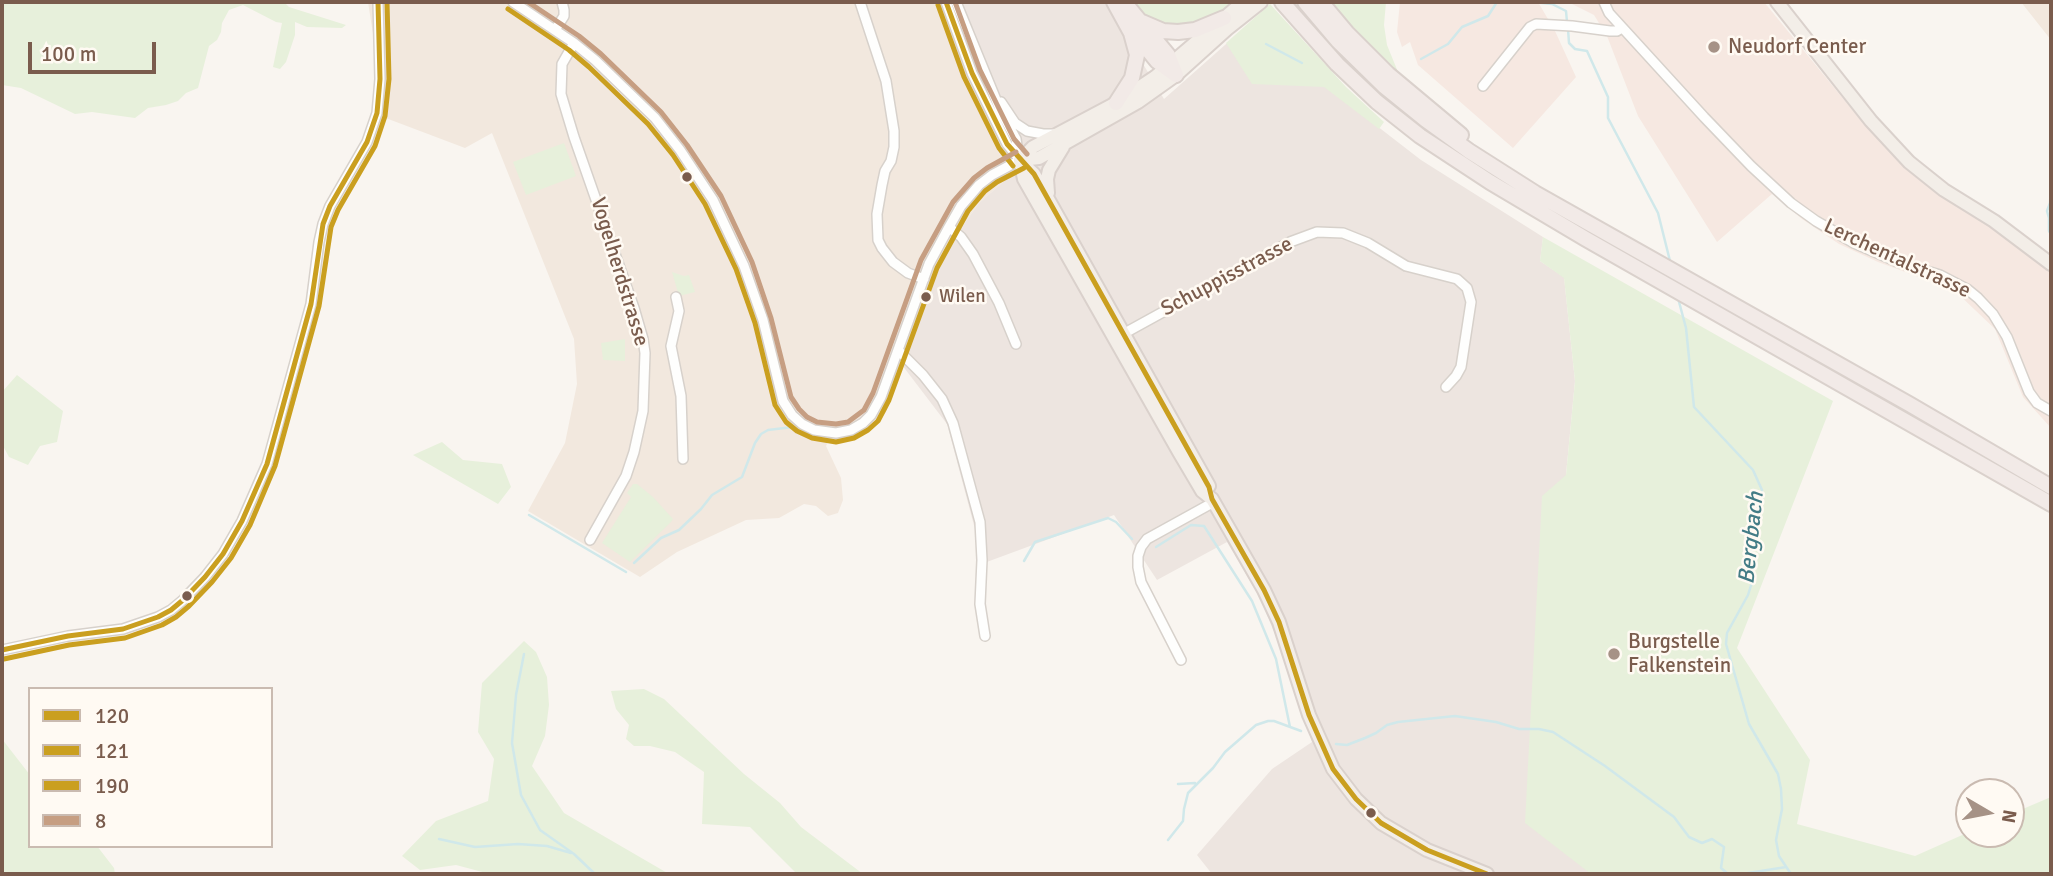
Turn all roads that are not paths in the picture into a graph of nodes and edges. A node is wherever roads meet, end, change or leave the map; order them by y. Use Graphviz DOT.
graph roads {
  1 [pos="377,2"];
  2 [pos="513,2"];
  3 [pos="562,2"];
  4 [pos="860,2"];
  5 [pos="946,2"];
  6 [pos="956,2"];
  7 [pos="1114,2"];
  8 [pos="1124,2"];
  9 [pos="1282,2"];
  10 [pos="1288,2"];
  11 [pos="1305,2"];
  12 [pos="1321,2"];
  13 [pos="1604,2"];
  14 [pos="1777,2"];
  15 [pos="1253,3"];
  16 [pos="1224,18"];
  17 [pos="1133,22"];
  18 [pos="1304,27"];
  19 [pos="1622,28"];
  20 [pos="555,30"];
  21 [pos="574,43"];
  22 [pos="1172,69"];
  23 [pos="989,83"];
  24 [pos="1483,86"];
  25 [pos="1116,103"];
  26 [pos="1065,137"];
  27 [pos="1020,160"];
  28 [pos="1518,182"];
  29 [pos="1056,214"];
  30 [pos="949,227"];
  31 [pos="2051,264"];
  32 [pos="924,279"];
  33 [pos="676,297"];
  34 [pos="1120,337"];
  35 [pos="1016,344"];
  36 [pos="898,350"];
  37 [pos="1446,387"];
  38 [pos="2051,411"];
  39 [pos="684,458"];
  40 [pos="2051,487"];
  41 [pos="1213,500"];
  42 [pos="2051,504"];
  43 [pos="590,540"];
  44 [pos="985,636"];
  45 [pos="2,650"];
  46 [pos="1181,660"];
  47 [pos="1487,874"];
  1 -- 45 [label="street"];
  2 -- 20 [label="street"];
  3 -- 20 [label="street"];
  4 -- 32 [label="street"];
  5 -- 27 [label="street"];
  6 -- 23 [label="street"];
  7 -- 17 [label="highway"];
  8 -- 17 [label="highway"];
  9 -- 18 [label="highway"];
  10 -- 18 [label="highway"];
  11 -- 28 [label="highway"];
  12 -- 28 [label="highway"];
  13 -- 19 [label="street, Lerchentalstrasse"];
  14 -- 31 [label="main road"];
  15 -- 16 [label="main road"];
  15 -- 22 [label="main road"];
  16 -- 17 [label="highway"];
  16 -- 22 [label="main road"];
  17 -- 22 [label="highway"];
  17 -- 25 [label="highway"];
  18 -- 42 [label="highway"];
  19 -- 24 [label="street"];
  19 -- 38 [label="street, Lerchentalstrasse"];
  20 -- 21 [label="street"];
  21 -- 36 [label="street"];
  21 -- 43 [label="street, Vogelherdstrasse"];
  22 -- 25 [label="main road"];
  22 -- 26 [label="main road"];
  23 -- 26 [label="street"];
  23 -- 27 [label="street"];
  25 -- 26 [label="main road"];
  26 -- 27 [label="main road"];
  26 -- 29 [label="main road"];
  27 -- 29 [label="main road"];
  27 -- 30 [label="street"];
  27 -- 34 [label="main road"];
  28 -- 40 [label="highway"];
  29 -- 34 [label="main road"];
  30 -- 32 [label="street"];
  30 -- 35 [label="street"];
  32 -- 36 [label="street"];
  33 -- 39 [label="street"];
  34 -- 37 [label="street, Schuppisstrasse"];
  34 -- 41 [label="main road"];
  36 -- 44 [label="street"];
  41 -- 46 [label="street"];
  41 -- 47 [label="main road"];
}
